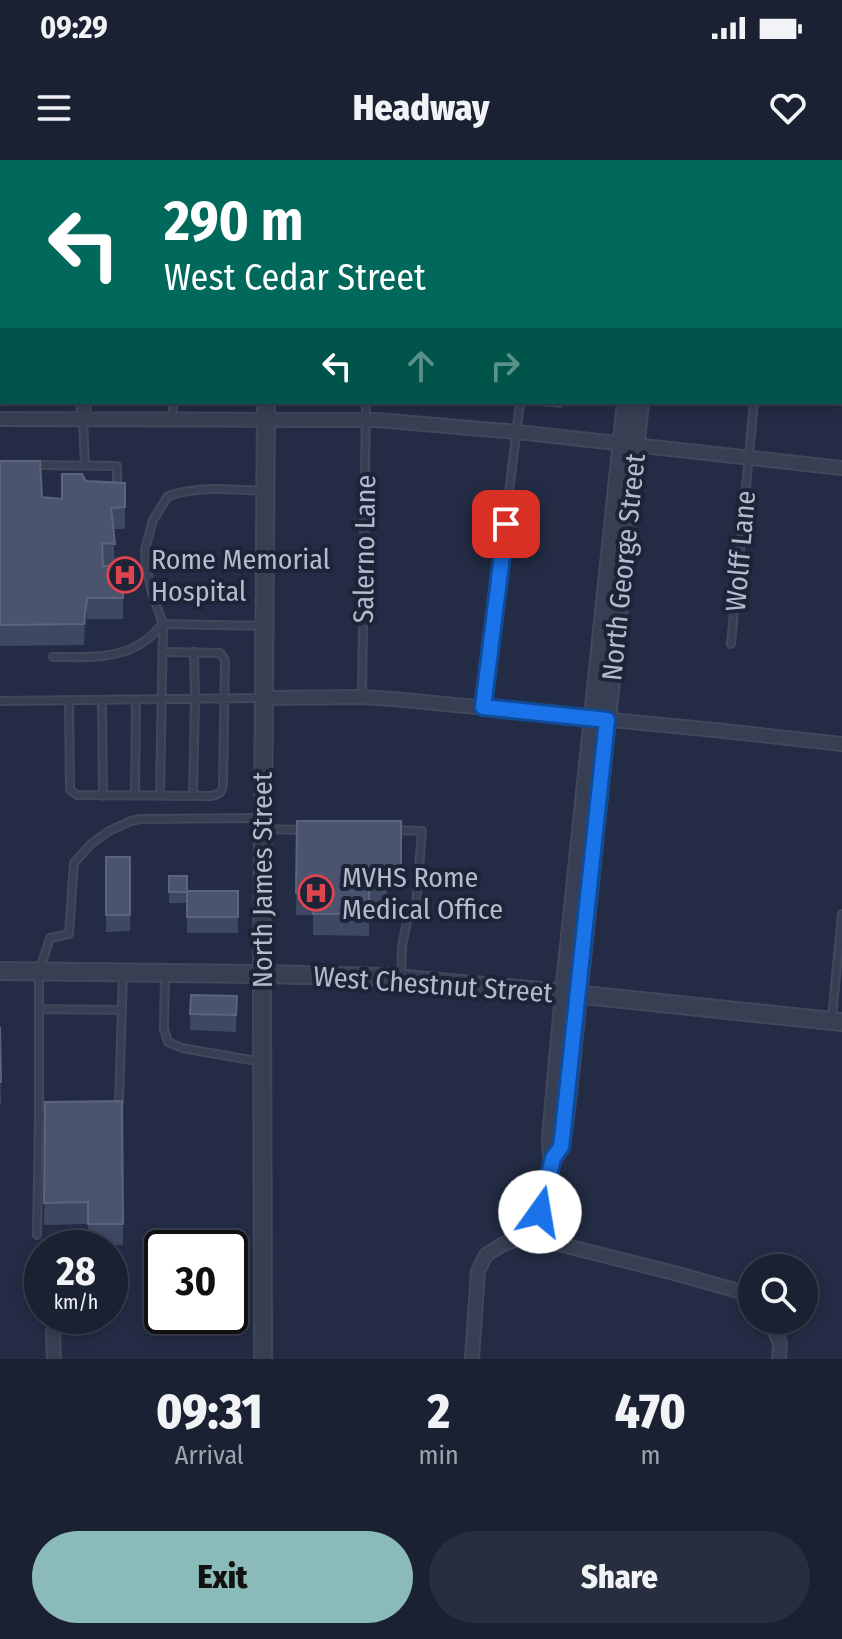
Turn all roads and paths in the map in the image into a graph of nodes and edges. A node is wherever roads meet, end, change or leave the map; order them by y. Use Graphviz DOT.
graph roads {
  1 [pos="84,404"];
  2 [pos="173,404"];
  3 [pos="266,404"];
  4 [pos="366,404"];
  5 [pos="520,404"];
  6 [pos="626,404"];
  7 [pos="639,404"];
  8 [pos="754,404"];
  9 [pos="0,419"];
  10 [pos="83,419"];
  11 [pos="173,419"];
  12 [pos="266,420"];
  13 [pos="366,420"];
  14 [pos="517,432"];
  15 [pos="628,444"];
  16 [pos="748,458"];
  17 [pos="28,465"];
  18 [pos="85,465"];
  19 [pos="842,468"];
  20 [pos="117,488"];
  21 [pos="265,491"];
  22 [pos="163,624"];
  23 [pos="264,626"];
  24 [pos="731,644"];
  25 [pos="162,652"];
  26 [pos="194,652"];
  27 [pos="53,657"];
  28 [pos="362,697"];
  29 [pos="264,698"];
  30 [pos="195,699"];
  31 [pos="226,699"];
  32 [pos="102,700"];
  33 [pos="136,700"];
  34 [pos="160,700"];
  35 [pos="0,701"];
  36 [pos="69,701"];
  37 [pos="483,707"];
  38 [pos="600,719"];
  39 [pos="842,744"];
  40 [pos="103,796"];
  41 [pos="135,796"];
  42 [pos="160,796"];
  43 [pos="193,796"];
  44 [pos="263,824"];
  45 [pos="306,830"];
  46 [pos="393,830"];
  47 [pos="842,914"];
  48 [pos="0,971"];
  49 [pos="39,972"];
  50 [pos="123,973"];
  51 [pos="165,974"];
  52 [pos="262,974"];
  53 [pos="401,979"];
  54 [pos="571,994"];
  55 [pos="39,1009"];
  56 [pos="122,1010"];
  57 [pos="837,1021"];
  58 [pos="262,1062"];
  59 [pos="113,1112"];
  60 [pos="53,1116"];
  61 [pos="39,1117"];
  62 [pos="553,1158"];
  63 [pos="37,1230"];
  64 [pos="534,1239"];
  65 [pos="738,1291"];
  66 [pos="53,1334"];
  67 [pos="776,1334"];
  68 [pos="54,1359"];
  69 [pos="263,1359"];
  70 [pos="472,1359"];
  71 [pos="779,1359"];
  1 -- 10 [label="street"];
  2 -- 11 [label="lane"];
  3 -- 12 [label="street, North James Street"];
  4 -- 13 [label="lane, Salerno Lane"];
  5 -- 14 [label="lane"];
  6 -- 15 [label="street, North George Street"];
  7 -- 15 [label="street, North George Street"];
  8 -- 16 [label="lane, Wolff Lane"];
  9 -- 10 [label="street"];
  10 -- 11 [label="street"];
  10 -- 18 [label="lane"];
  11 -- 12 [label="street"];
  12 -- 13 [label="street"];
  12 -- 21 [label="street, North James Street"];
  13 -- 14 [label="street"];
  13 -- 28 [label="lane, Salerno Lane"];
  14 -- 15 [label="street"];
  14 -- 37 [label="lane"];
  15 -- 16 [label="street"];
  15 -- 38 [label="street, North George Street"];
  16 -- 19 [label="street"];
  16 -- 24 [label="lane, Wolff Lane"];
  17 -- 18 [label="lane"];
  18 -- 20 [label="lane"];
  21 -- 22 [label="lane"];
  21 -- 23 [label="street, North James Street"];
  22 -- 23 [label="lane"];
  22 -- 25 [label="lane"];
  22 -- 27 [label="lane"];
  23 -- 29 [label="street, North James Street"];
  25 -- 26 [label="lane"];
  25 -- 34 [label="lane"];
  26 -- 30 [label="lane"];
  26 -- 31 [label="lane"];
  28 -- 29 [label="street"];
  28 -- 37 [label="street"];
  29 -- 31 [label="lane"];
  29 -- 44 [label="street, North James Street"];
  30 -- 31 [label="lane"];
  30 -- 34 [label="lane"];
  30 -- 43 [label="lane"];
  31 -- 43 [label="lane"];
  32 -- 33 [label="lane"];
  32 -- 36 [label="lane"];
  32 -- 40 [label="lane"];
  33 -- 34 [label="lane"];
  33 -- 41 [label="lane"];
  34 -- 42 [label="lane"];
  35 -- 36 [label="lane"];
  36 -- 40 [label="lane"];
  37 -- 38 [label="street"];
  38 -- 39 [label="street"];
  38 -- 54 [label="street, North George Street"];
  40 -- 41 [label="lane"];
  41 -- 42 [label="lane"];
  42 -- 43 [label="lane"];
  44 -- 45 [label="lane"];
  44 -- 49 [label="lane"];
  44 -- 52 [label="street, North James Street"];
  46 -- 53 [label="lane"];
  47 -- 57 [label="lane"];
  48 -- 49 [label="street, West Chestnut Street"];
  49 -- 50 [label="street, West Chestnut Street"];
  49 -- 55 [label="lane"];
  50 -- 51 [label="street, West Chestnut Street"];
  50 -- 56 [label="lane"];
  51 -- 52 [label="street, West Chestnut Street"];
  51 -- 58 [label="lane"];
  52 -- 53 [label="street, West Chestnut Street"];
  52 -- 58 [label="street, North James Street"];
  53 -- 54 [label="street, West Chestnut Street"];
  54 -- 57 [label="street, West Chestnut Street"];
  54 -- 62 [label="street, North George Street"];
  55 -- 56 [label="lane"];
  55 -- 61 [label="lane"];
  56 -- 59 [label="lane"];
  58 -- 69 [label="street, North James Street"];
  60 -- 61 [label="lane"];
  61 -- 63 [label="lane"];
  62 -- 64 [label="street, North George Street"];
  64 -- 65 [label="street"];
  64 -- 70 [label="street"];
  66 -- 68 [label="street"];
  67 -- 71 [label="street"];
}
